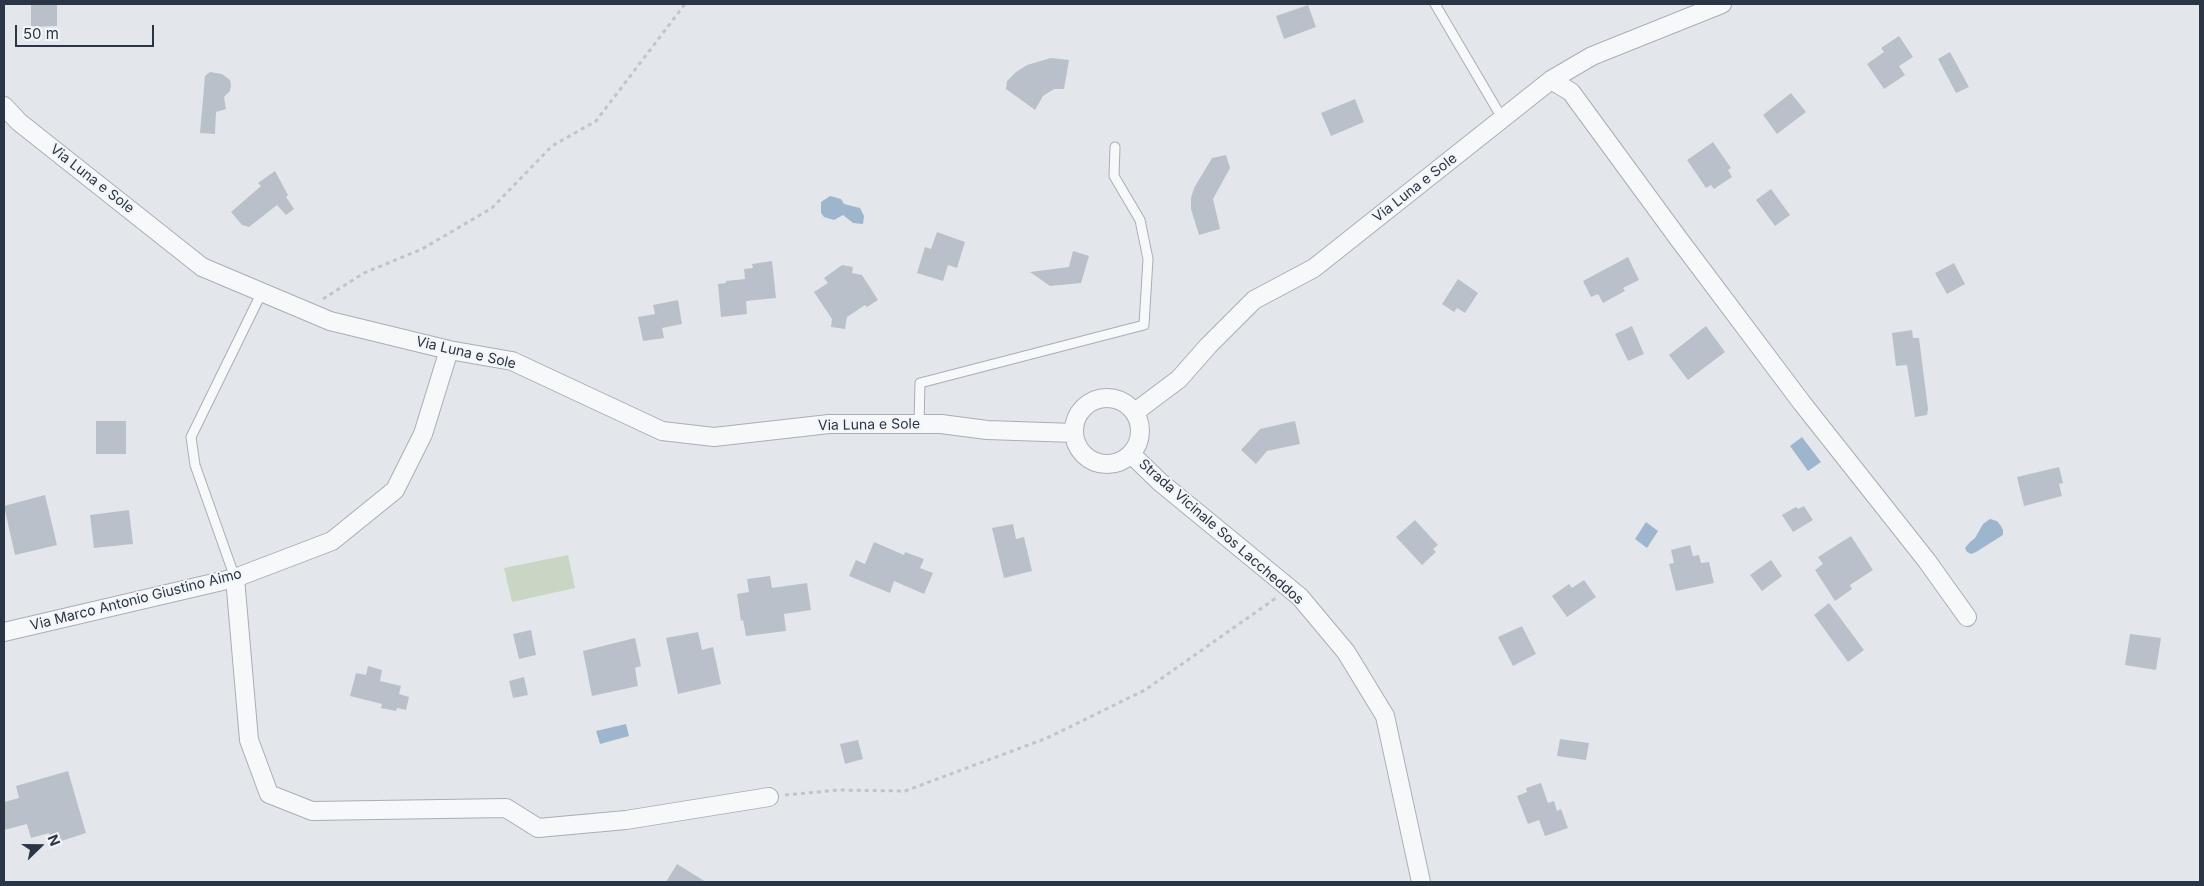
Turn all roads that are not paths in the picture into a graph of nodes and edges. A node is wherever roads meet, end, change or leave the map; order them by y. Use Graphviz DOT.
graph roads {
  1 [pos="1435,4"];
  2 [pos="1722,4"];
  3 [pos="1551,80"];
  4 [pos="4,106"];
  5 [pos="1502,118"];
  6 [pos="1115,147"];
  7 [pos="262,292"];
  8 [pos="449,350"];
  9 [pos="1135,412"];
  10 [pos="920,424"];
  11 [pos="1074,433"];
  12 [pos="1131,454"];
  13 [pos="235,578"];
  14 [pos="1967,617"];
  15 [pos="4,632"];
  16 [pos="769,797"];
  17 [pos="1421,882"];
  1 -- 5 [label="lane"];
  2 -- 3 [label="street, Via Luna e Sole"];
  3 -- 5 [label="street, Via Luna e Sole"];
  3 -- 14 [label="street"];
  4 -- 7 [label="street, Via Luna e Sole"];
  5 -- 9 [label="street, Via Luna e Sole"];
  6 -- 10 [label="lane"];
  7 -- 8 [label="street, Via Luna e Sole"];
  7 -- 13 [label="lane"];
  8 -- 10 [label="street, Via Luna e Sole"];
  8 -- 13 [label="street, Via Marco Antonio Giustino Aimo"];
  9 -- 11 [label="street"];
  9 -- 12 [label="street"];
  10 -- 11 [label="street, Via Luna e Sole"];
  11 -- 12 [label="street"];
  12 -- 17 [label="street, Strada Vicinale Sos Laccheddos"];
  13 -- 15 [label="street, Via Marco Antonio Giustino Aimo"];
  13 -- 16 [label="street"];
}
